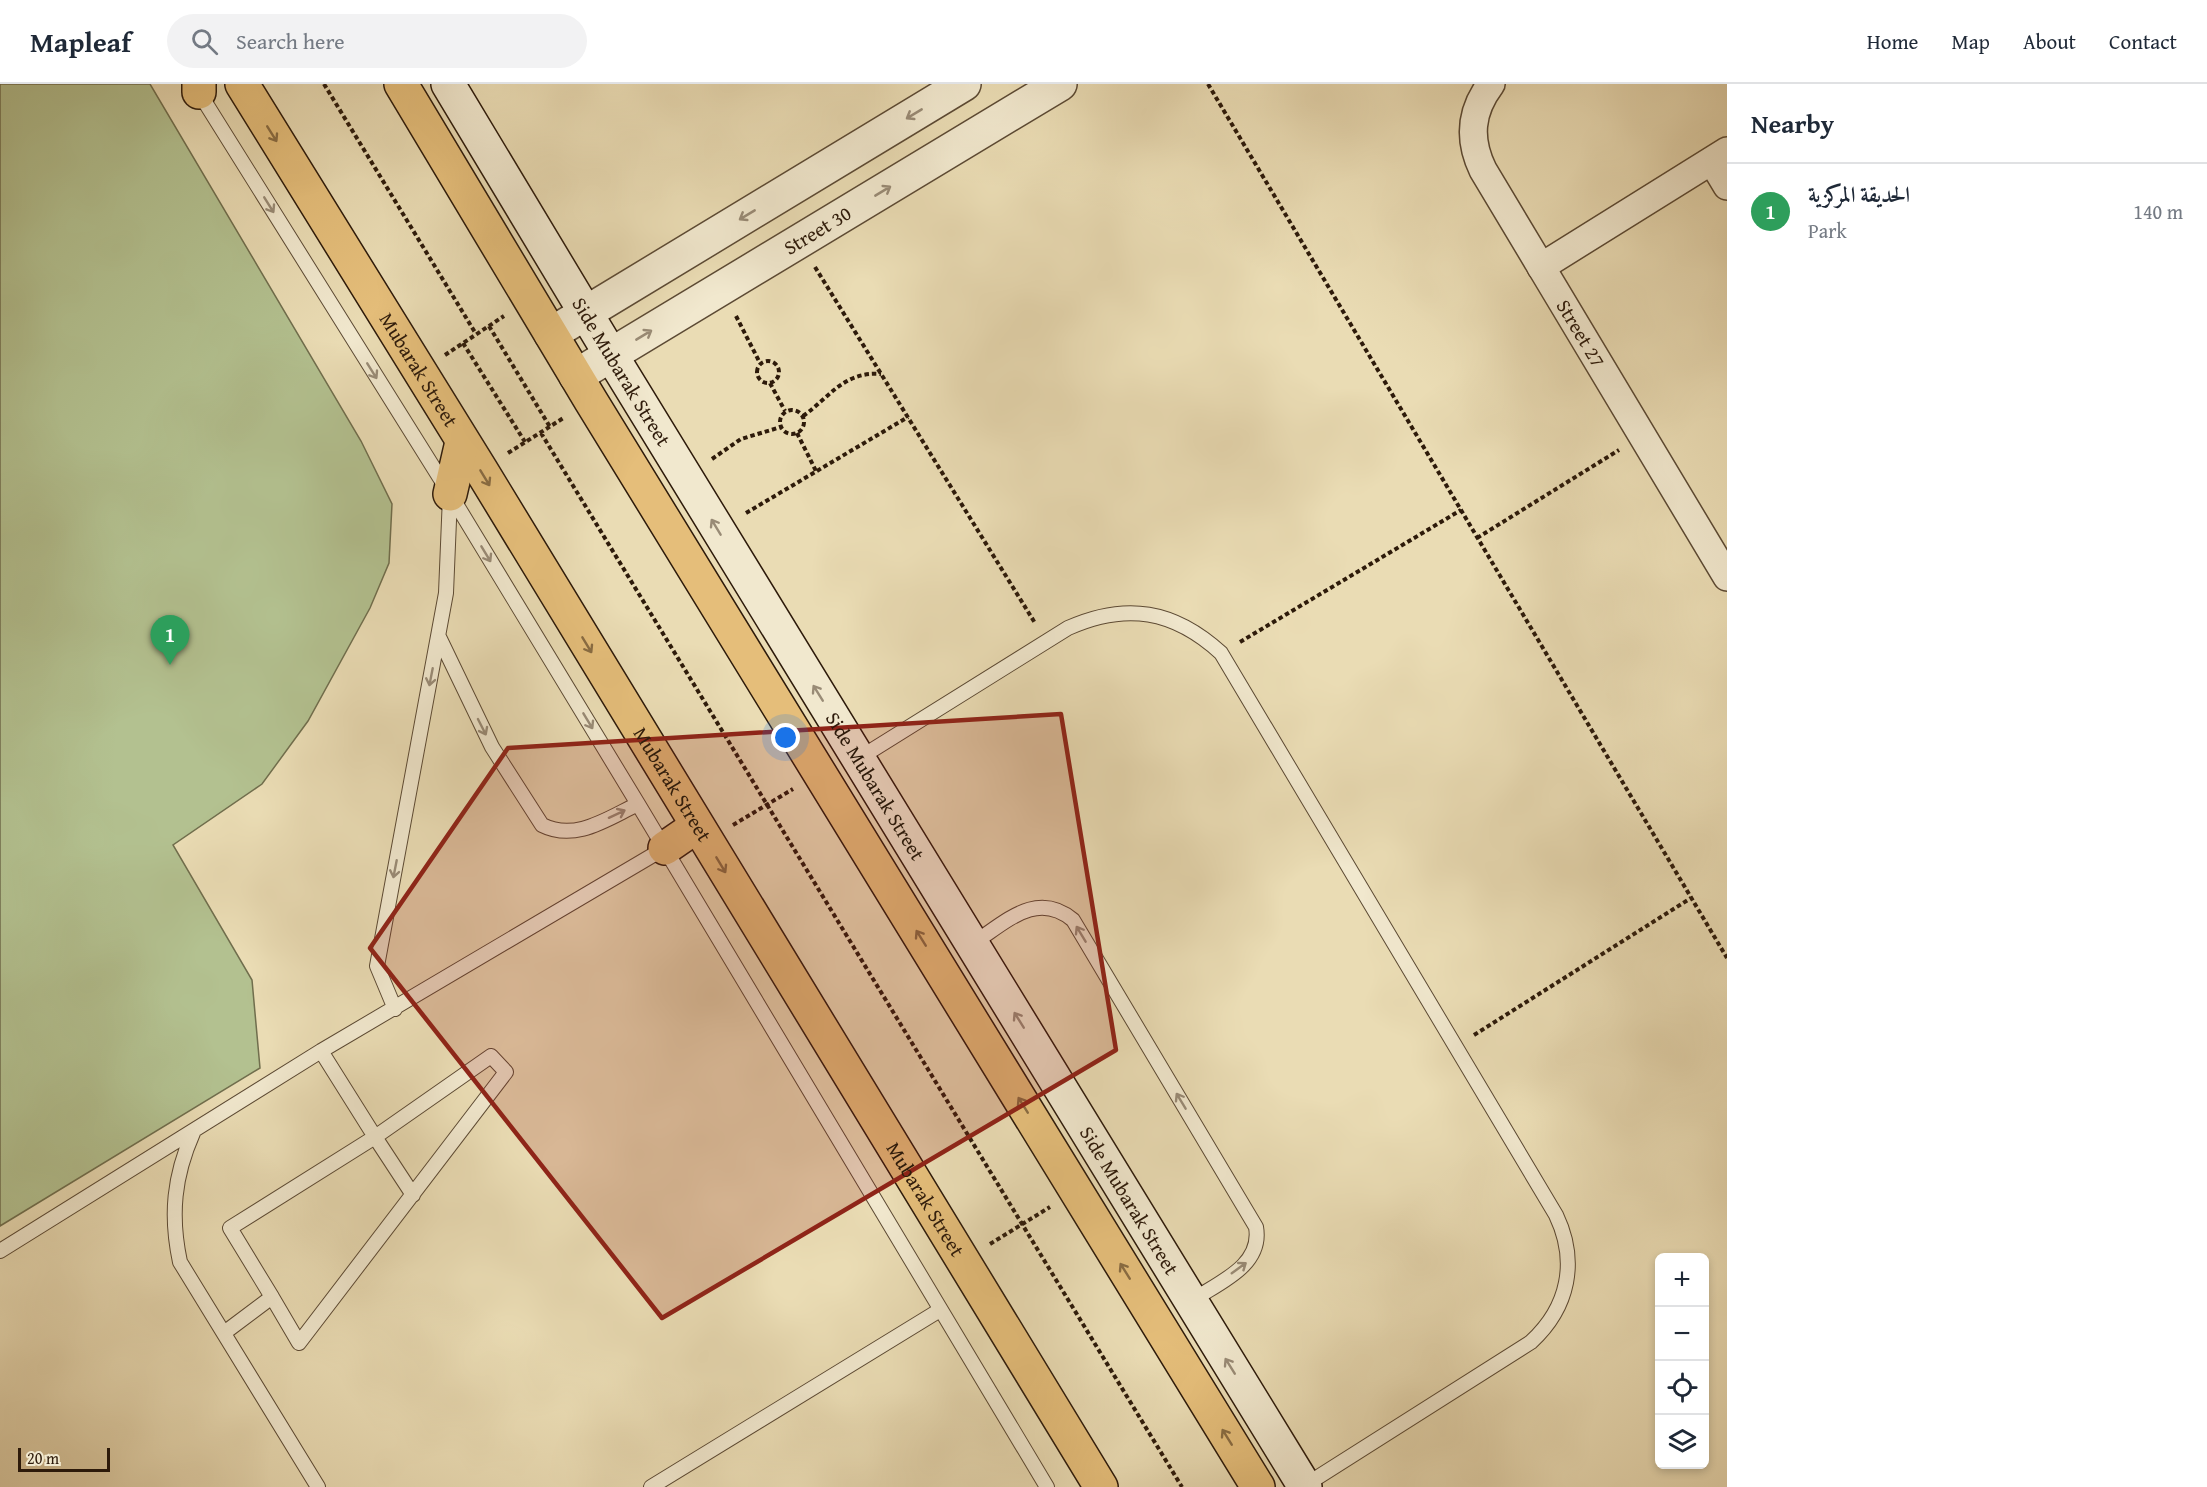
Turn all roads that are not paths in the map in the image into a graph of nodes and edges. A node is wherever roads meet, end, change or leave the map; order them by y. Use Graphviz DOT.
graph roads {
  1 [pos="242,84"];
  2 [pos="401,84"];
  3 [pos="448,84"];
  4 [pos="964,84"];
  5 [pos="1060,84"];
  6 [pos="1491,84"];
  7 [pos="197,87"];
  8 [pos="1719,156"];
  9 [pos="1727,186"];
  10 [pos="1540,267"];
  11 [pos="585,313"];
  12 [pos="551,334"];
  13 [pos="611,355"];
  14 [pos="584,389"];
  15 [pos="462,442"];
  16 [pos="450,494"];
  17 [pos="1727,577"];
  18 [pos="439,637"];
  19 [pos="858,759"];
  20 [pos="638,804"];
  21 [pos="702,834"];
  22 [pos="665,848"];
  23 [pos="972,944"];
  24 [pos="395,1009"];
  25 [pos="321,1051"];
  26 [pos="193,1133"];
  27 [pos="375,1137"];
  28 [pos="413,1195"];
  29 [pos="0,1251"];
  30 [pos="272,1297"];
  31 [pos="1191,1301"];
  32 [pos="940,1310"];
  33 [pos="224,1334"];
  34 [pos="1304,1486"];
  35 [pos="318,1487"];
  36 [pos="651,1487"];
  37 [pos="1047,1487"];
  38 [pos="1100,1487"];
  39 [pos="1258,1487"];
  1 -- 15 [label="main road, Mubarak Street, one-way"];
  2 -- 12 [label="main road"];
  3 -- 11 [label="main road, Side Mubarak Street"];
  4 -- 11 [label="main road, one-way"];
  13 -- 5 [label="main road, Street 30, one-way"];
  6 -- 10 [label="street, Street 27"];
  7 -- 16 [label="lane, one-way"];
  8 -- 9 [label="street"];
  8 -- 10 [label="street"];
  10 -- 17 [label="street, Street 27"];
  11 -- 12 [label="main road"];
  11 -- 13 [label="main road, Side Mubarak Street"];
  12 -- 14 [label="main road"];
  13 -- 14 [label="main road, Street 30"];
  19 -- 13 [label="main road, Side Mubarak Street, one-way"];
  39 -- 14 [label="main road, one-way"];
  15 -- 16 [label="main road"];
  15 -- 21 [label="main road, Mubarak Street, one-way"];
  16 -- 18 [label="lane"];
  16 -- 20 [label="lane, one-way"];
  18 -- 20 [label="lane, one-way"];
  18 -- 24 [label="lane, one-way"];
  19 -- 23 [label="main road, Side Mubarak Street"];
  19 -- 34 [label="lane"];
  20 -- 22 [label="lane"];
  21 -- 22 [label="main road"];
  21 -- 38 [label="main road, Mubarak Street, one-way"];
  22 -- 24 [label="lane"];
  22 -- 32 [label="lane"];
  31 -- 23 [label="main road, Side Mubarak Street, one-way"];
  31 -- 23 [label="lane, one-way"];
  24 -- 25 [label="lane"];
  25 -- 26 [label="lane"];
  25 -- 27 [label="lane"];
  26 -- 29 [label="lane"];
  26 -- 33 [label="lane"];
  27 -- 28 [label="lane"];
  27 -- 28 [label="lane"];
  27 -- 30 [label="lane"];
  28 -- 30 [label="lane"];
  30 -- 33 [label="lane"];
  34 -- 31 [label="main road, Side Mubarak Street, one-way"];
  32 -- 36 [label="lane"];
  32 -- 37 [label="lane"];
  33 -- 35 [label="lane"];
}
